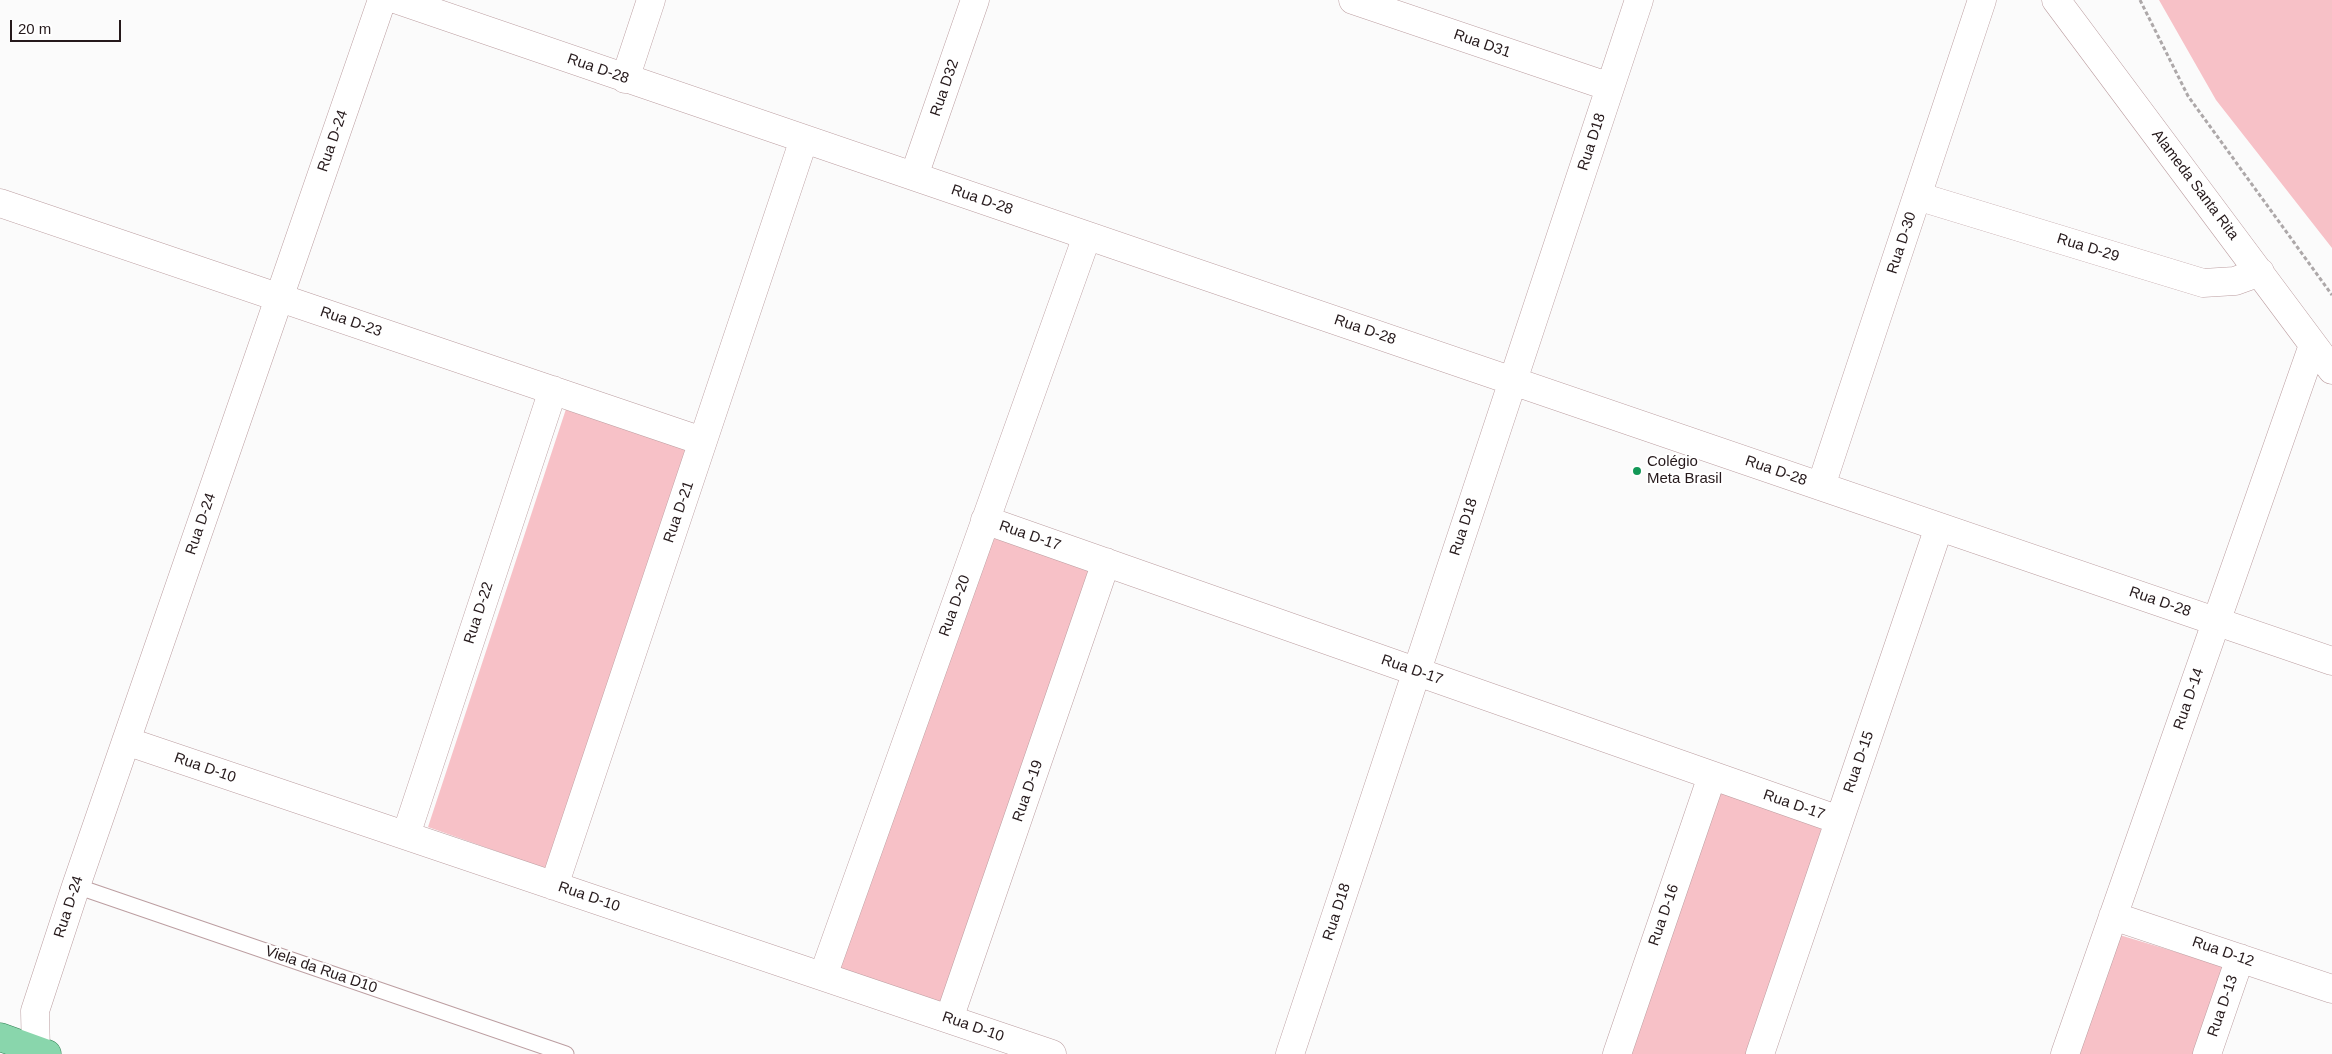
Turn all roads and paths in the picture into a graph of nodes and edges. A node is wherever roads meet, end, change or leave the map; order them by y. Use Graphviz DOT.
graph roads {
  1 [pos="382,0"];
  2 [pos="398,0"];
  3 [pos="651,0"];
  4 [pos="975,0"];
  5 [pos="1354,0"];
  6 [pos="1639,0"];
  7 [pos="1982,0"];
  8 [pos="2056,0"];
  9 [pos="2140,0"];
  10 [pos="625,79"];
  11 [pos="1610,87"];
  12 [pos="804,139"];
  13 [pos="914,176"];
  14 [pos="1917,196"];
  15 [pos="0,202"];
  16 [pos="1087,236"];
  17 [pos="2260,272"];
  18 [pos="2332,295"];
  19 [pos="279,297"];
  20 [pos="2314,345"];
  21 [pos="2332,370"];
  22 [pos="1513,381"];
  23 [pos="553,390"];
  24 [pos="702,441"];
  25 [pos="1821,486"];
  26 [pos="985,520"];
  27 [pos="1939,527"];
  28 [pos="1106,562"];
  29 [pos="2217,622"];
  30 [pos="2332,661"];
  31 [pos="1417,672"];
  32 [pos="126,741"];
  33 [pos="1712,776"];
  34 [pos="1840,820"];
  35 [pos="406,835"];
  36 [pos="76,886"];
  37 [pos="554,886"];
  38 [pos="2113,916"];
  39 [pos="2240,958"];
  40 [pos="823,976"];
  41 [pos="2332,989"];
  42 [pos="949,1019"];
  43 [pos="0,1037"];
  44 [pos="40,1053"];
  45 [pos="566,1054"];
  46 [pos="1052,1054"];
  47 [pos="1290,1054"];
  48 [pos="1617,1054"];
  49 [pos="1760,1054"];
  50 [pos="2065,1054"];
  51 [pos="2207,1054"];
  1 -- 19 [label="street, Rua D-24"];
  2 -- 10 [label="street, Rua D-28"];
  3 -- 10 [label="street"];
  4 -- 13 [label="street, Rua D32"];
  5 -- 11 [label="street, Rua D31"];
  6 -- 11 [label="street, Rua D18"];
  7 -- 14 [label="street, Rua D-30"];
  8 -- 17 [label="street, Alameda Santa Rita"];
  9 -- 18 [label="path"];
  10 -- 12 [label="street, Rua D-28"];
  11 -- 22 [label="street, Rua D18"];
  12 -- 13 [label="street, Rua D-28"];
  12 -- 24 [label="street, Rua D-21"];
  13 -- 16 [label="street, Rua D-28"];
  14 -- 17 [label="street, Rua D-29"];
  14 -- 25 [label="street, Rua D-30"];
  15 -- 19 [label="street, Rua D-23"];
  16 -- 22 [label="street, Rua D-28"];
  16 -- 26 [label="street, Rua D-20"];
  17 -- 20 [label="street, Alameda Santa Rita"];
  19 -- 23 [label="street, Rua D-23"];
  19 -- 32 [label="street, Rua D-24"];
  20 -- 21 [label="street, Alameda Santa Rita"];
  20 -- 29 [label="street, Rua D-14"];
  22 -- 25 [label="street, Rua D-28"];
  22 -- 31 [label="street, Rua D18"];
  23 -- 24 [label="street, Rua D-23"];
  23 -- 35 [label="street, Rua D-22"];
  24 -- 37 [label="street, Rua D-21"];
  25 -- 27 [label="street, Rua D-28"];
  26 -- 28 [label="street, Rua D-17"];
  26 -- 40 [label="street, Rua D-20"];
  27 -- 29 [label="street, Rua D-28"];
  27 -- 34 [label="street, Rua D-15"];
  28 -- 31 [label="street, Rua D-17"];
  28 -- 42 [label="street, Rua D-19"];
  29 -- 30 [label="street, Rua D-28"];
  29 -- 38 [label="street, Rua D-14"];
  31 -- 33 [label="street, Rua D-17"];
  31 -- 47 [label="street, Rua D18"];
  32 -- 35 [label="street, Rua D-10"];
  32 -- 36 [label="street, Rua D-24"];
  33 -- 34 [label="street, Rua D-17"];
  33 -- 48 [label="street, Rua D-16"];
  34 -- 49 [label="street, Rua D-15"];
  35 -- 37 [label="street, Rua D-10"];
  36 -- 44 [label="street, Rua D-24"];
  36 -- 45 [label="lane, Viela da Rua D10"];
  37 -- 40 [label="street, Rua D-10"];
  38 -- 39 [label="street, Rua D-12"];
  38 -- 50 [label="street, Rua D-14"];
  39 -- 41 [label="street, Rua D-12"];
  39 -- 51 [label="street, Rua D-13"];
  40 -- 42 [label="street, Rua D-10"];
  42 -- 46 [label="street, Rua D-10"];
  43 -- 44 [label="main road"];
}
